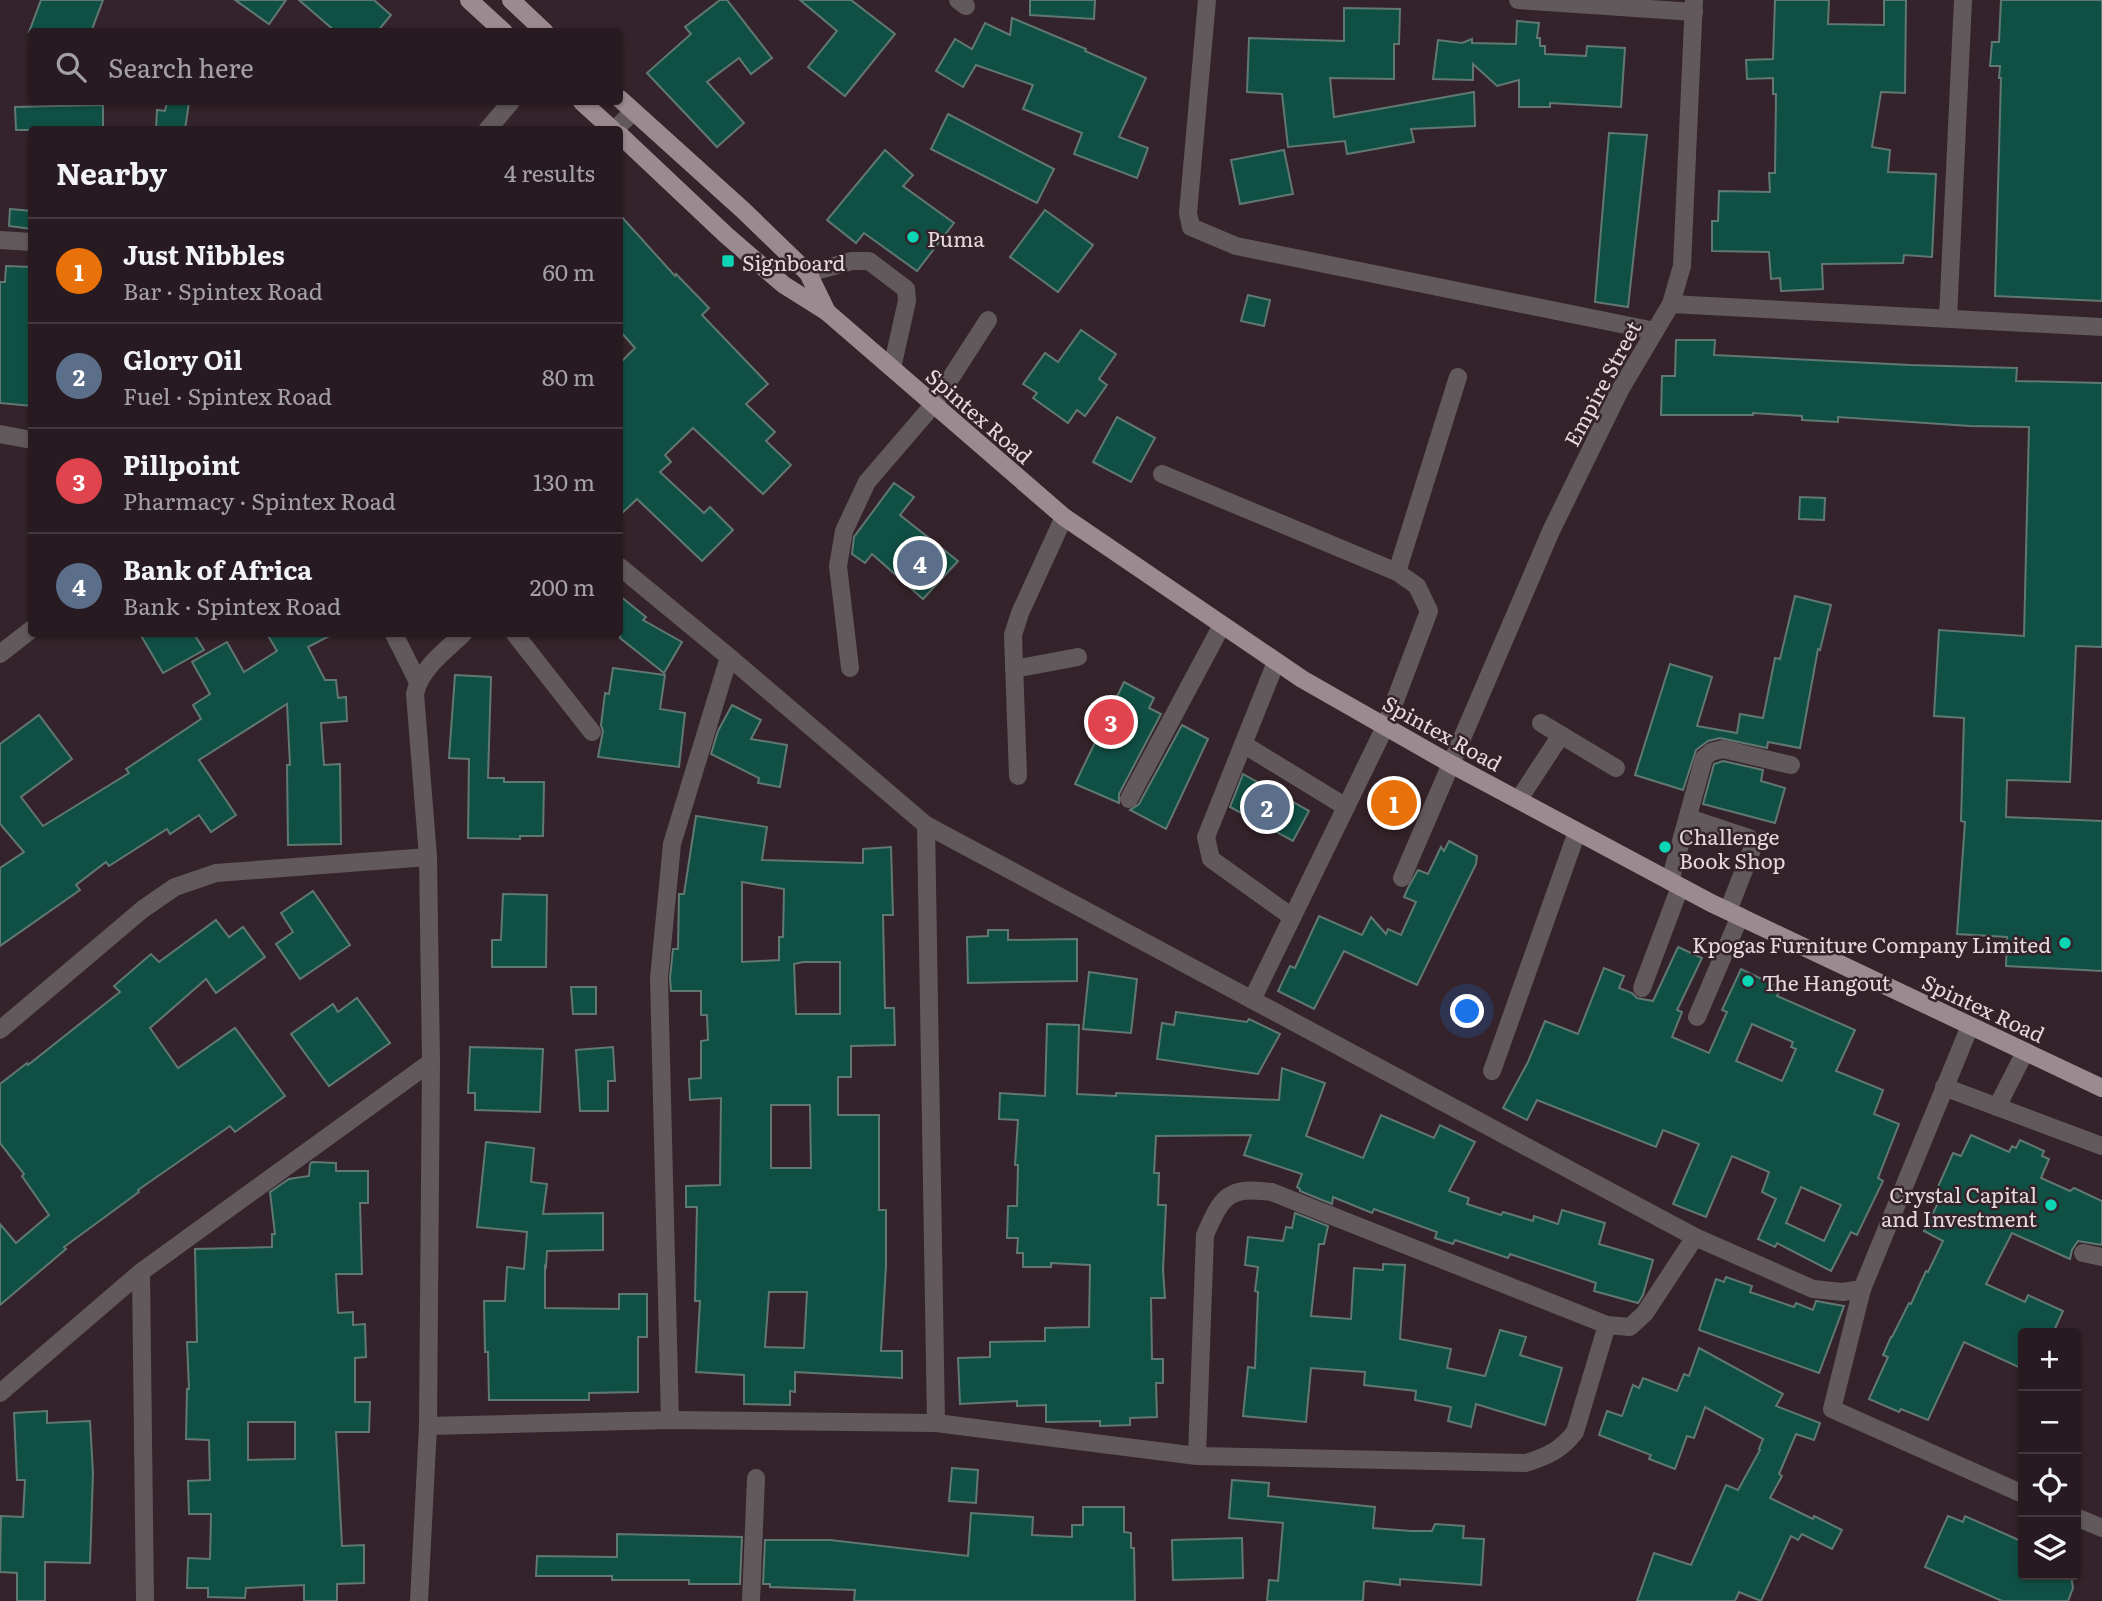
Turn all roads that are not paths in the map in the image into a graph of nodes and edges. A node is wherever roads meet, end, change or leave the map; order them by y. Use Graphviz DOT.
graph roads {
  1 [pos="469,0"];
  2 [pos="511,0"];
  3 [pos="1207,0"];
  4 [pos="1518,0"];
  5 [pos="1962,0"];
  6 [pos="1694,6"];
  7 [pos="500,28"];
  8 [pos="541,28"];
  9 [pos="623,103"];
  10 [pos="508,105"];
  11 [pos="585,105"];
  12 [pos="633,112"];
  13 [pos="490,126"];
  14 [pos="609,126"];
  15 [pos="618,126"];
  16 [pos="623,138"];
  17 [pos="0,240"];
  18 [pos="28,242"];
  19 [pos="808,272"];
  20 [pos="1671,303"];
  21 [pos="827,312"];
  22 [pos="1948,318"];
  23 [pos="988,320"];
  24 [pos="2102,327"];
  25 [pos="1655,331"];
  26 [pos="892,368"];
  27 [pos="1458,377"];
  28 [pos="934,404"];
  29 [pos="0,434"];
  30 [pos="28,439"];
  31 [pos="1162,474"];
  32 [pos="1064,517"];
  33 [pos="623,569"];
  34 [pos="1397,572"];
  35 [pos="1222,625"];
  36 [pos="28,632"];
  37 [pos="396,637"];
  38 [pos="460,637"];
  39 [pos="517,637"];
  40 [pos="0,654"];
  41 [pos="729,657"];
  42 [pos="1078,657"];
  43 [pos="1276,662"];
  44 [pos="849,668"];
  45 [pos="1014,669"];
  46 [pos="418,682"];
  47 [pos="1541,723"];
  48 [pos="1385,727"];
  49 [pos="592,732"];
  50 [pos="1561,735"];
  51 [pos="1243,744"];
  52 [pos="1451,764"];
  53 [pos="1791,765"];
  54 [pos="1616,768"];
  55 [pos="1018,776"];
  56 [pos="1129,799"];
  57 [pos="1518,799"];
  58 [pos="1346,807"];
  59 [pos="1689,818"];
  60 [pos="926,825"];
  61 [pos="1577,831"];
  62 [pos="428,857"];
  63 [pos="1402,878"];
  64 [pos="1675,884"];
  65 [pos="1734,914"];
  66 [pos="1292,918"];
  67 [pos="1642,988"];
  68 [pos="1252,1000"];
  69 [pos="1697,1017"];
  70 [pos="1969,1026"];
  71 [pos="0,1030"];
  72 [pos="2025,1052"];
  73 [pos="431,1062"];
  74 [pos="1492,1071"];
  75 [pos="1944,1087"];
  76 [pos="2102,1088"];
  77 [pos="1997,1107"];
  78 [pos="2102,1146"];
  79 [pos="1695,1237"];
  80 [pos="2083,1253"];
  81 [pos="2102,1257"];
  82 [pos="141,1272"];
  83 [pos="1862,1289"];
  84 [pos="1607,1325"];
  85 [pos="0,1393"];
  86 [pos="670,1420"];
  87 [pos="936,1423"];
  88 [pos="428,1426"];
  89 [pos="1197,1456"];
  90 [pos="756,1478"];
  91 [pos="2018,1492"];
  92 [pos="2081,1519"];
  93 [pos="2102,1528"];
  94 [pos="145,1601"];
  95 [pos="419,1601"];
  96 [pos="751,1601"];
  1 -- 7 [label="main road"];
  2 -- 8 [label="main road"];
  3 -- 25 [label="street"];
  4 -- 6 [label="street"];
  5 -- 22 [label="street"];
  6 -- 20 [label="street, Empire Street"];
  9 -- 12 [label="main road, Spintex Road"];
  10 -- 13 [label="street"];
  11 -- 14 [label="main road"];
  12 -- 15 [label="street"];
  12 -- 19 [label="main road, Spintex Road"];
  16 -- 21 [label="main road, Spintex Road"];
  17 -- 18 [label="street"];
  19 -- 21 [label="main road, Spintex Road"];
  19 -- 26 [label="street"];
  20 -- 22 [label="street"];
  20 -- 25 [label="street, Empire Street"];
  21 -- 26 [label="main road, Spintex Road"];
  22 -- 24 [label="street"];
  23 -- 28 [label="street"];
  25 -- 52 [label="street, Empire Street"];
  26 -- 28 [label="main road, Spintex Road"];
  27 -- 34 [label="street"];
  28 -- 32 [label="main road, Spintex Road"];
  28 -- 44 [label="street"];
  29 -- 30 [label="street"];
  31 -- 34 [label="street"];
  32 -- 35 [label="main road, Spintex Road"];
  32 -- 45 [label="street"];
  33 -- 41 [label="street"];
  34 -- 48 [label="street"];
  35 -- 43 [label="main road, Spintex Road"];
  35 -- 56 [label="street"];
  36 -- 40 [label="street"];
  37 -- 46 [label="street"];
  38 -- 46 [label="street"];
  39 -- 49 [label="street"];
  41 -- 60 [label="street"];
  41 -- 86 [label="street"];
  42 -- 45 [label="street"];
  43 -- 48 [label="main road, Spintex Road"];
  43 -- 51 [label="street"];
  45 -- 55 [label="street"];
  46 -- 62 [label="street"];
  47 -- 50 [label="street"];
  48 -- 52 [label="main road, Spintex Road"];
  48 -- 58 [label="street"];
  50 -- 54 [label="street"];
  50 -- 57 [label="street"];
  51 -- 58 [label="street"];
  51 -- 66 [label="street"];
  52 -- 57 [label="main road, Spintex Road"];
  52 -- 63 [label="street, Empire Street"];
  53 -- 59 [label="street"];
  57 -- 61 [label="main road, Spintex Road"];
  58 -- 66 [label="street"];
  59 -- 64 [label="street"];
  59 -- 65 [label="street"];
  60 -- 68 [label="street"];
  60 -- 87 [label="street"];
  61 -- 64 [label="main road, Spintex Road"];
  61 -- 74 [label="street"];
  62 -- 71 [label="street"];
  62 -- 73 [label="street"];
  64 -- 65 [label="main road, Spintex Road"];
  64 -- 67 [label="street"];
  65 -- 69 [label="street"];
  65 -- 70 [label="main road, Spintex Road"];
  66 -- 68 [label="street"];
  68 -- 79 [label="street"];
  70 -- 72 [label="main road, Spintex Road"];
  70 -- 75 [label="street"];
  72 -- 76 [label="main road, Spintex Road"];
  72 -- 77 [label="street"];
  73 -- 82 [label="street"];
  73 -- 88 [label="street"];
  75 -- 77 [label="street"];
  75 -- 83 [label="street"];
  77 -- 78 [label="street"];
  79 -- 83 [label="street"];
  79 -- 84 [label="street"];
  80 -- 81 [label="street"];
  82 -- 85 [label="street"];
  82 -- 94 [label="street"];
  83 -- 91 [label="street"];
  84 -- 89 [label="street"];
  84 -- 89 [label="street"];
  86 -- 87 [label="street"];
  86 -- 88 [label="street"];
  87 -- 89 [label="street"];
  88 -- 95 [label="street"];
  90 -- 96 [label="street"];
  92 -- 93 [label="street"];
}
